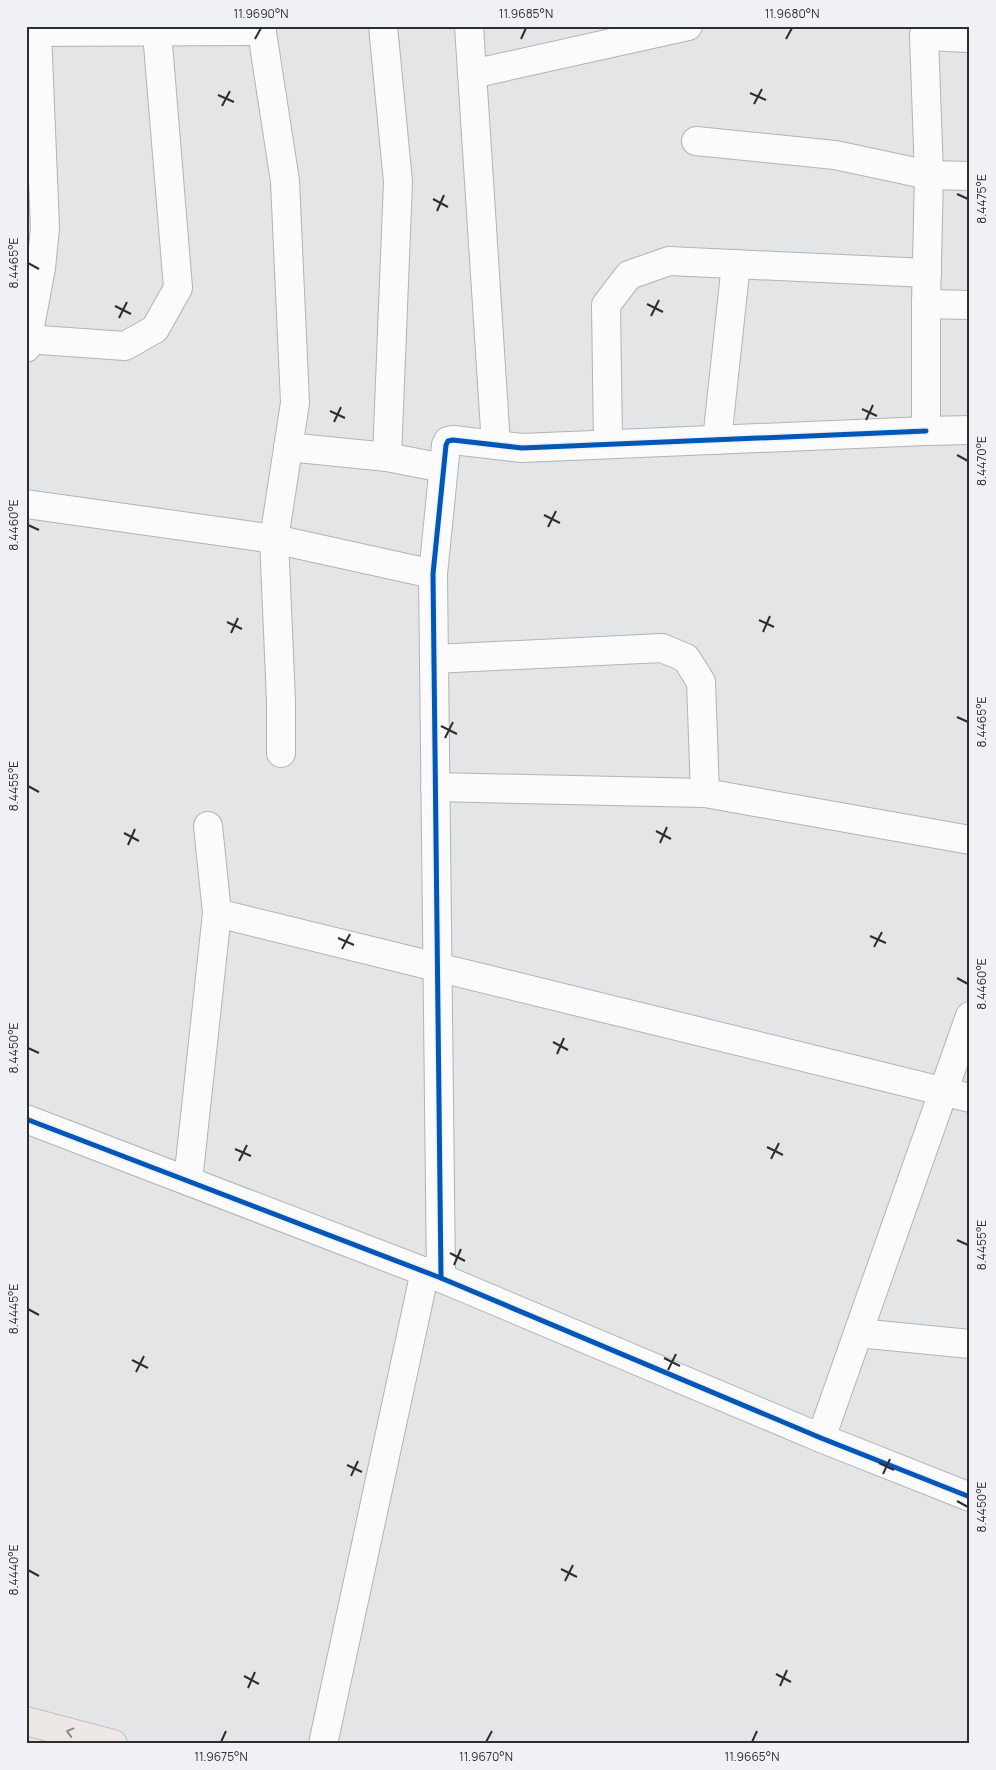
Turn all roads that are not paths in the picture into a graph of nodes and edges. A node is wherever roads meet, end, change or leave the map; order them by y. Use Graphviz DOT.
graph roads {
  1 [pos="383,26"];
  2 [pos="469,26"];
  3 [pos="688,26"];
  4 [pos="262,29"];
  5 [pos="925,31"];
  6 [pos="32,32"];
  7 [pos="157,32"];
  8 [pos="970,38"];
  9 [pos="472,74"];
  10 [pos="696,141"];
  11 [pos="929,175"];
  12 [pos="970,176"];
  13 [pos="736,264"];
  14 [pos="927,273"];
  15 [pos="926,304"];
  16 [pos="970,305"];
  17 [pos="27,342"];
  18 [pos="970,430"];
  19 [pos="926,431"];
  20 [pos="717,440"];
  21 [pos="608,444"];
  22 [pos="496,445"];
  23 [pos="288,447"];
  24 [pos="387,458"];
  25 [pos="443,468"];
  26 [pos="26,504"];
  27 [pos="274,539"];
  28 [pos="433,574"];
  29 [pos="434,659"];
  30 [pos="281,753"];
  31 [pos="435,787"];
  32 [pos="704,793"];
  33 [pos="208,826"];
  34 [pos="970,840"];
  35 [pos="217,914"];
  36 [pos="438,968"];
  37 [pos="970,1016"];
  38 [pos="943,1092"];
  39 [pos="970,1098"];
  40 [pos="26,1119"];
  41 [pos="188,1181"];
  42 [pos="433,1274"];
  43 [pos="858,1333"];
  44 [pos="970,1344"];
  45 [pos="821,1438"];
  46 [pos="970,1497"];
  47 [pos="26,1721"];
  48 [pos="113,1744"];
  49 [pos="323,1744"];
  1 -- 24 [label="street"];
  2 -- 9 [label="street"];
  3 -- 9 [label="street"];
  4 -- 7 [label="street"];
  4 -- 23 [label="street"];
  5 -- 8 [label="street"];
  5 -- 11 [label="street"];
  6 -- 7 [label="street"];
  6 -- 17 [label="street"];
  7 -- 17 [label="street"];
  9 -- 22 [label="street"];
  10 -- 11 [label="street"];
  11 -- 12 [label="street"];
  11 -- 14 [label="street"];
  13 -- 14 [label="street"];
  13 -- 20 [label="street"];
  13 -- 21 [label="street"];
  14 -- 15 [label="street"];
  15 -- 16 [label="street"];
  15 -- 19 [label="street"];
  18 -- 19 [label="street"];
  19 -- 20 [label="street"];
  20 -- 21 [label="street"];
  21 -- 22 [label="street"];
  22 -- 25 [label="street"];
  23 -- 24 [label="street"];
  23 -- 27 [label="street"];
  24 -- 25 [label="street"];
  25 -- 28 [label="street"];
  26 -- 27 [label="street"];
  27 -- 28 [label="street"];
  27 -- 30 [label="street"];
  28 -- 29 [label="street"];
  29 -- 31 [label="street"];
  29 -- 32 [label="street"];
  31 -- 32 [label="street"];
  31 -- 36 [label="street"];
  32 -- 34 [label="street"];
  33 -- 35 [label="street"];
  35 -- 36 [label="street"];
  35 -- 41 [label="street"];
  36 -- 38 [label="street"];
  36 -- 42 [label="street"];
  37 -- 38 [label="street"];
  38 -- 39 [label="street"];
  38 -- 43 [label="street"];
  40 -- 41 [label="street"];
  41 -- 42 [label="street"];
  42 -- 45 [label="street"];
  42 -- 49 [label="street"];
  43 -- 44 [label="street"];
  43 -- 45 [label="street"];
  45 -- 46 [label="street"];
  48 -- 47 [label="main road, one-way"];
}
